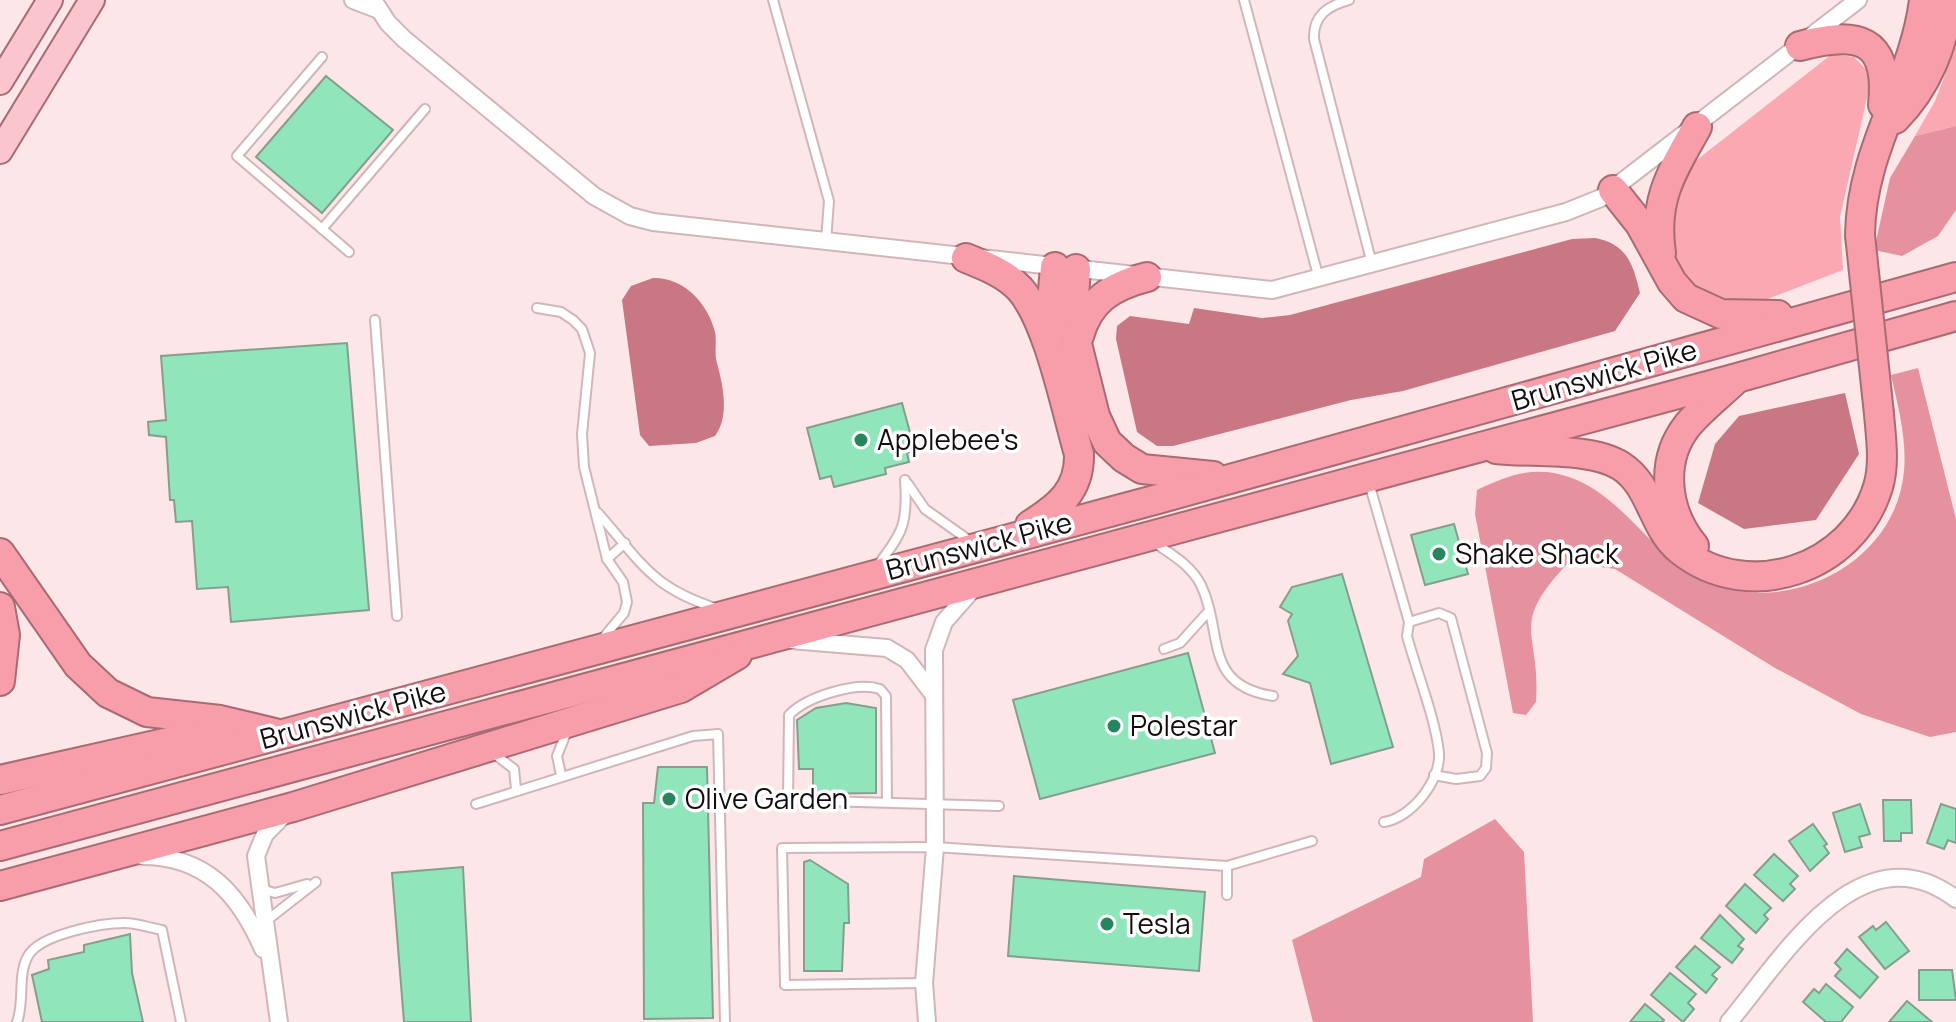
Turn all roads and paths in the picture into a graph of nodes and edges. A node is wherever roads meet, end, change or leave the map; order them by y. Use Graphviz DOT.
graph roads {
  1 [pos="50,0"];
  2 [pos="105,0"];
  3 [pos="353,0"];
  4 [pos="773,0"];
  5 [pos="1244,0"];
  6 [pos="1349,0"];
  7 [pos="1858,0"];
  8 [pos="1924,0"];
  9 [pos="1949,0"];
  10 [pos="376,5"];
  11 [pos="87,9"];
  12 [pos="1956,13"];
  13 [pos="1800,46"];
  14 [pos="1941,48"];
  15 [pos="322,57"];
  16 [pos="0,82"];
  17 [pos="425,109"];
  18 [pos="1697,127"];
  19 [pos="1881,134"];
  20 [pos="0,151"];
  21 [pos="1613,190"];
  22 [pos="322,229"];
  23 [pos="826,242"];
  24 [pos="349,252"];
  25 [pos="966,258"];
  26 [pos="1662,258"];
  27 [pos="1373,265"];
  28 [pos="1066,268"];
  29 [pos="1147,277"];
  30 [pos="1956,277"];
  31 [pos="1319,279"];
  32 [pos="537,308"];
  33 [pos="1832,312"];
  34 [pos="1956,316"];
  35 [pos="375,320"];
  36 [pos="1063,347"];
  37 [pos="1737,378"];
  38 [pos="1475,447"];
  39 [pos="1368,475"];
  40 [pos="1236,477"];
  41 [pos="598,512"];
  42 [pos="1144,535"];
  43 [pos="990,542"];
  44 [pos="625,543"];
  45 [pos="0,553"];
  46 [pos="607,559"];
  47 [pos="871,574"];
  48 [pos="1734,574"];
  49 [pos="983,579"];
  50 [pos="0,607"];
  51 [pos="1208,612"];
  52 [pos="730,613"];
  53 [pos="397,616"];
  54 [pos="1409,622"];
  55 [pos="765,638"];
  56 [pos="1164,649"];
  57 [pos="591,651"];
  58 [pos="0,681"];
  59 [pos="933,694"];
  60 [pos="1273,696"];
  61 [pos="578,720"];
  62 [pos="281,734"];
  63 [pos="476,751"];
  64 [pos="561,775"];
  65 [pos="1434,775"];
  66 [pos="0,780"];
  67 [pos="516,789"];
  68 [pos="887,802"];
  69 [pos="935,802"];
  70 [pos="476,804"];
  71 [pos="999,806"];
  72 [pos="293,807"];
  73 [pos="0,810"];
  74 [pos="1384,822"];
  75 [pos="1312,841"];
  76 [pos="0,846"];
  77 [pos="935,847"];
  78 [pos="106,858"];
  79 [pos="1227,866"];
  80 [pos="33,878"];
  81 [pos="0,886"];
  82 [pos="261,889"];
  83 [pos="1227,895"];
  84 [pos="1956,899"];
  85 [pos="0,901"];
  86 [pos="265,921"];
  87 [pos="270,965"];
  88 [pos="924,983"];
  89 [pos="17,1022"];
  90 [pos="181,1022"];
  91 [pos="279,1022"];
  92 [pos="725,1022"];
  93 [pos="927,1022"];
  94 [pos="1729,1022"];
  1 -- 16 [label="main road"];
  2 -- 11 [label="street"];
  3 -- 10 [label="street"];
  4 -- 23 [label="lane"];
  5 -- 31 [label="lane"];
  6 -- 27 [label="lane"];
  7 -- 13 [label="street"];
  8 -- 19 [label="highway"];
  9 -- 14 [label="highway"];
  10 -- 23 [label="street"];
  11 -- 20 [label="main road"];
  12 -- 14 [label="highway"];
  13 -- 18 [label="street"];
  13 -- 19 [label="highway"];
  14 -- 19 [label="highway"];
  15 -- 22 [label="lane"];
  17 -- 22 [label="lane"];
  18 -- 21 [label="street"];
  18 -- 26 [label="highway"];
  19 -- 48 [label="highway, bridge"];
  21 -- 26 [label="highway"];
  21 -- 27 [label="street"];
  22 -- 24 [label="lane"];
  23 -- 25 [label="street"];
  25 -- 28 [label="street"];
  25 -- 36 [label="highway"];
  26 -- 33 [label="highway"];
  27 -- 31 [label="street"];
  28 -- 29 [label="street"];
  28 -- 36 [label="highway"];
  29 -- 31 [label="street"];
  29 -- 36 [label="highway"];
  30 -- 33 [label="highway, Brunswick Pike"];
  32 -- 41 [label="lane"];
  33 -- 40 [label="highway, Brunswick Pike"];
  34 -- 37 [label="highway, Brunswick Pike"];
  35 -- 53 [label="lane"];
  36 -- 40 [label="highway"];
  36 -- 43 [label="highway"];
  37 -- 38 [label="highway, Brunswick Pike"];
  37 -- 48 [label="highway"];
  38 -- 39 [label="highway, Brunswick Pike"];
  38 -- 48 [label="highway"];
  39 -- 42 [label="highway, Brunswick Pike"];
  39 -- 54 [label="lane"];
  40 -- 43 [label="highway, Brunswick Pike"];
  41 -- 44 [label="lane"];
  41 -- 46 [label="lane"];
  42 -- 49 [label="highway, Brunswick Pike"];
  42 -- 51 [label="lane"];
  43 -- 47 [label="highway, Brunswick Pike"];
  43 -- 47 [label="lane"];
  44 -- 46 [label="lane"];
  44 -- 52 [label="lane"];
  45 -- 62 [label="highway"];
  46 -- 57 [label="lane"];
  47 -- 52 [label="highway, Brunswick Pike"];
  49 -- 55 [label="highway, Brunswick Pike"];
  49 -- 59 [label="street"];
  50 -- 58 [label="highway"];
  51 -- 56 [label="lane"];
  51 -- 60 [label="lane"];
  52 -- 57 [label="highway, Brunswick Pike"];
  54 -- 65 [label="lane"];
  54 -- 65 [label="lane"];
  55 -- 59 [label="street"];
  55 -- 61 [label="highway"];
  55 -- 76 [label="highway, Brunswick Pike"];
  57 -- 62 [label="highway, Brunswick Pike"];
  59 -- 69 [label="street"];
  61 -- 63 [label="highway"];
  61 -- 64 [label="lane"];
  62 -- 66 [label="highway"];
  62 -- 73 [label="highway, Brunswick Pike"];
  63 -- 67 [label="lane"];
  63 -- 72 [label="highway"];
  64 -- 67 [label="lane"];
  64 -- 92 [label="lane"];
  65 -- 74 [label="lane"];
  67 -- 70 [label="lane"];
  68 -- 68 [label="lane"];
  68 -- 69 [label="lane"];
  69 -- 71 [label="lane"];
  69 -- 77 [label="street"];
  72 -- 78 [label="highway"];
  72 -- 82 [label="street"];
  75 -- 79 [label="lane"];
  77 -- 79 [label="lane"];
  77 -- 88 [label="street"];
  77 -- 88 [label="lane"];
  78 -- 80 [label="highway"];
  78 -- 87 [label="street"];
  79 -- 83 [label="lane"];
  80 -- 81 [label="highway"];
  80 -- 85 [label="highway"];
  82 -- 86 [label="street"];
  82 -- 86 [label="lane"];
  84 -- 94 [label="street"];
  86 -- 87 [label="street"];
  87 -- 91 [label="street"];
  88 -- 93 [label="street"];
  89 -- 90 [label="lane"];
}
